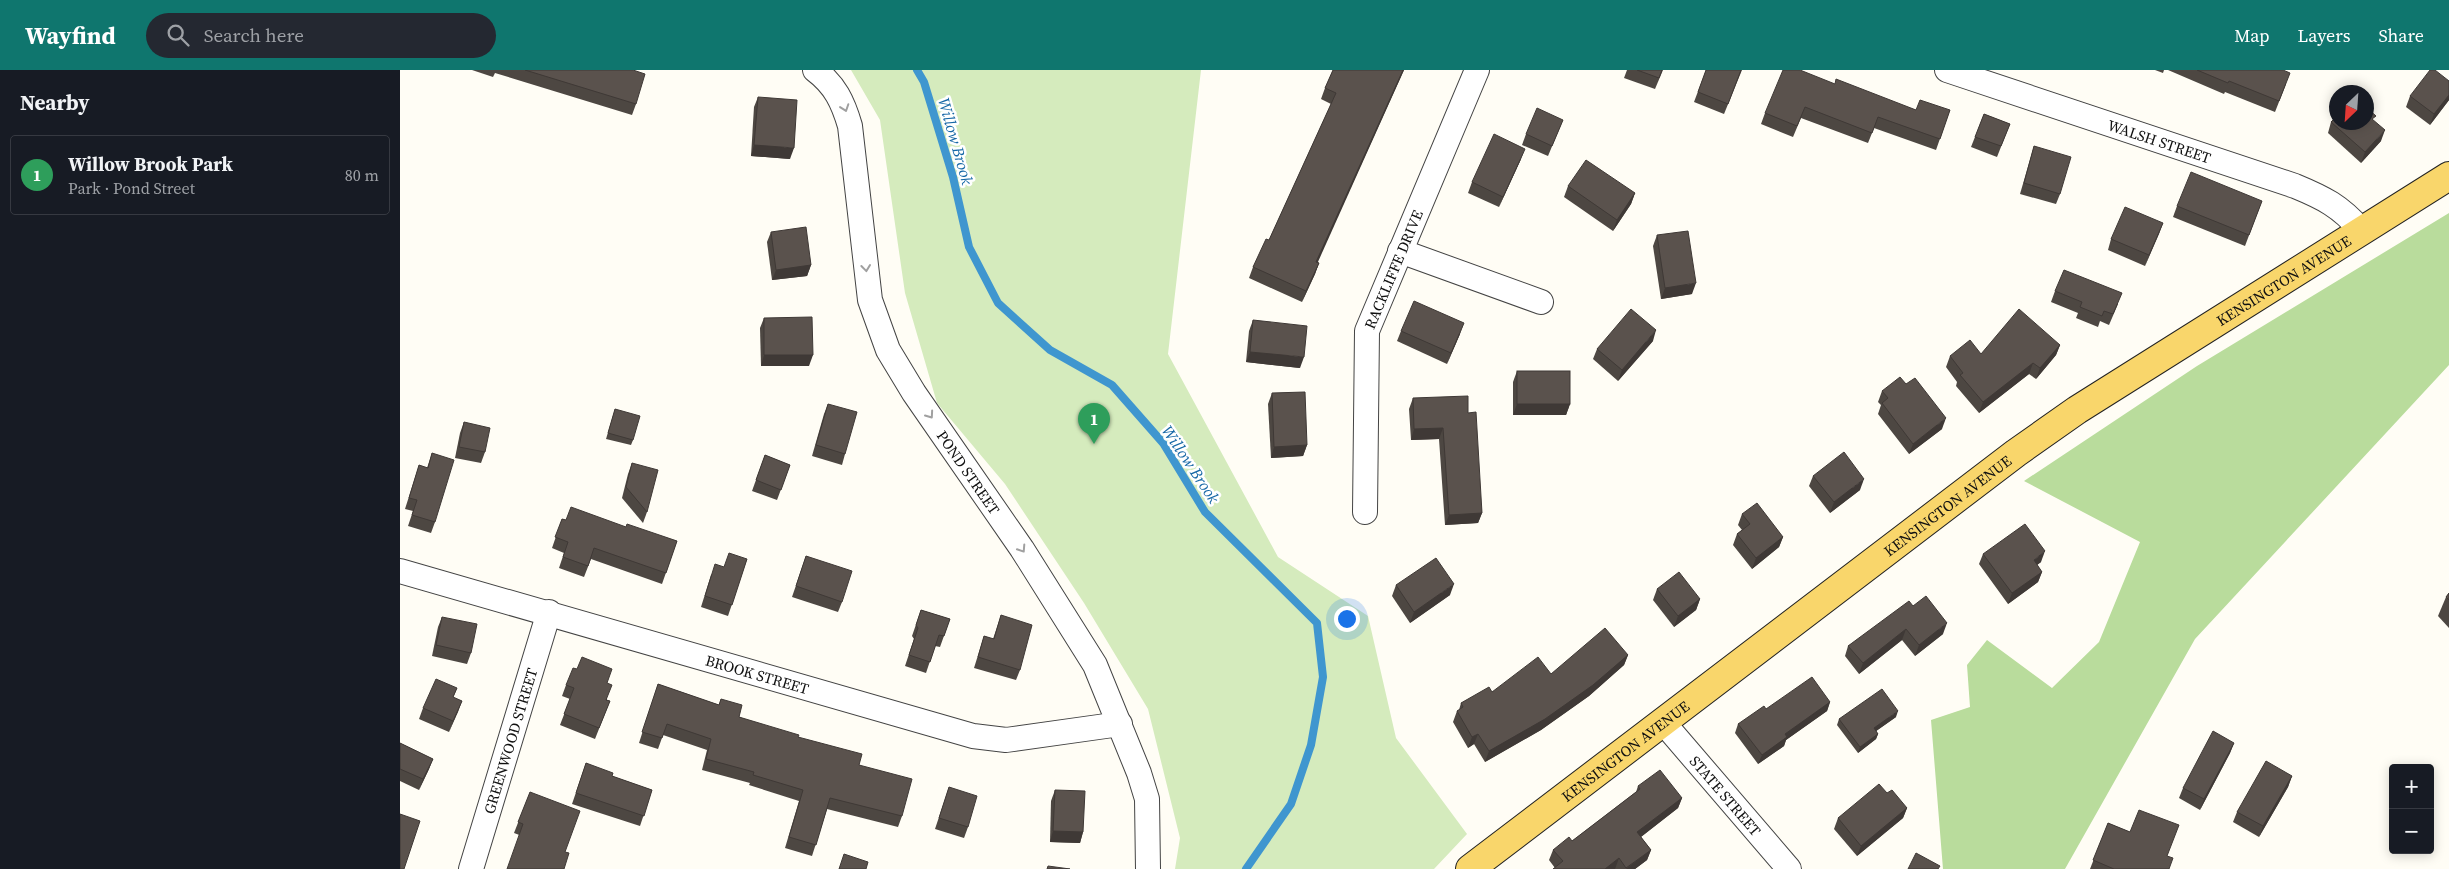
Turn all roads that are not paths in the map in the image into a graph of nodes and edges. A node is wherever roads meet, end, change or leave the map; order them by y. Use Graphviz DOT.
graph roads {
  1 [pos="815,70"];
  2 [pos="1478,70"];
  3 [pos="1948,70"];
  4 [pos="2449,176"];
  5 [pos="2361,230"];
  6 [pos="1400,251"];
  7 [pos="1541,302"];
  8 [pos="1365,512"];
  9 [pos="400,571"];
  10 [pos="549,612"];
  11 [pos="1662,721"];
  12 [pos="1120,724"];
  13 [pos="471,869"];
  14 [pos="1148,869"];
  15 [pos="1470,869"];
  16 [pos="1790,869"];
  1 -- 12 [label="street, POND STREET, one-way"];
  2 -- 6 [label="street, RACKLIFFE DRIVE"];
  3 -- 5 [label="street, WALSH STREET"];
  4 -- 5 [label="main road, KENSINGTON AVENUE"];
  5 -- 11 [label="main road, KENSINGTON AVENUE"];
  6 -- 7 [label="street"];
  6 -- 8 [label="street, RACKLIFFE DRIVE"];
  9 -- 10 [label="street, BROOK STREET"];
  10 -- 12 [label="street, BROOK STREET"];
  10 -- 13 [label="street, GREENWOOD STREET"];
  11 -- 15 [label="main road, KENSINGTON AVENUE"];
  11 -- 16 [label="street, STATE STREET"];
  12 -- 14 [label="street, POND STREET"];
}
